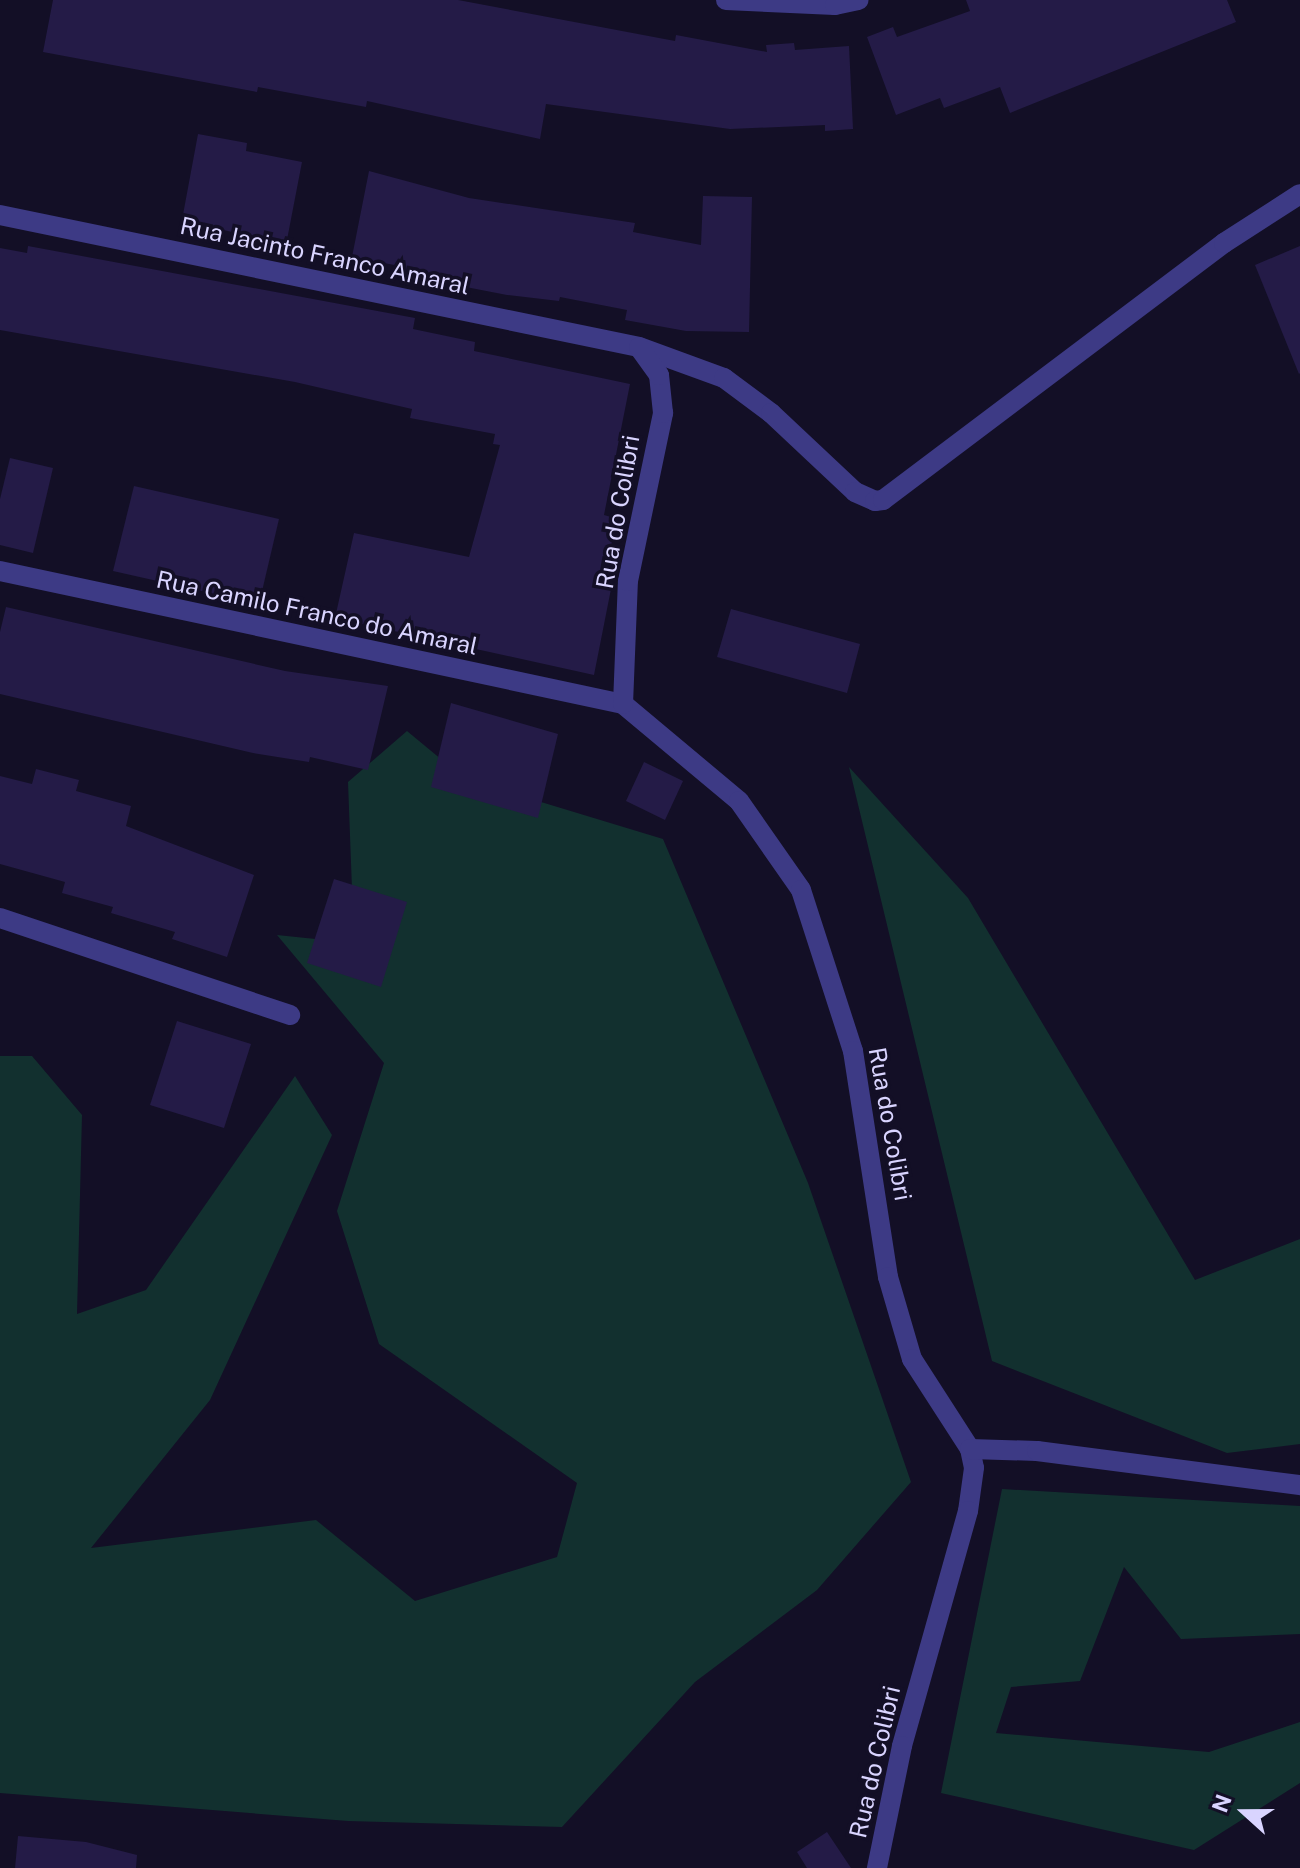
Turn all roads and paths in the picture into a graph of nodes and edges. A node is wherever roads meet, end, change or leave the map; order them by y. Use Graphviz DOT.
graph roads {
  1 [pos="726,0"];
  2 [pos="858,0"];
  3 [pos="1300,194"];
  4 [pos="0,215"];
  5 [pos="639,347"];
  6 [pos="0,571"];
  7 [pos="623,704"];
  8 [pos="0,918"];
  9 [pos="290,1015"];
  10 [pos="970,1449"];
  11 [pos="1300,1485"];
  12 [pos="877,1868"];
  1 -- 2 [label="street"];
  3 -- 5 [label="street"];
  4 -- 5 [label="street, Rua Jacinto Franco Amaral"];
  5 -- 7 [label="street, Rua do Colibri"];
  6 -- 7 [label="street, Rua Camilo Franco do Amaral"];
  7 -- 10 [label="street, Rua do Colibri"];
  8 -- 9 [label="street"];
  10 -- 11 [label="street"];
  10 -- 12 [label="street, Rua do Colibri"];
}
